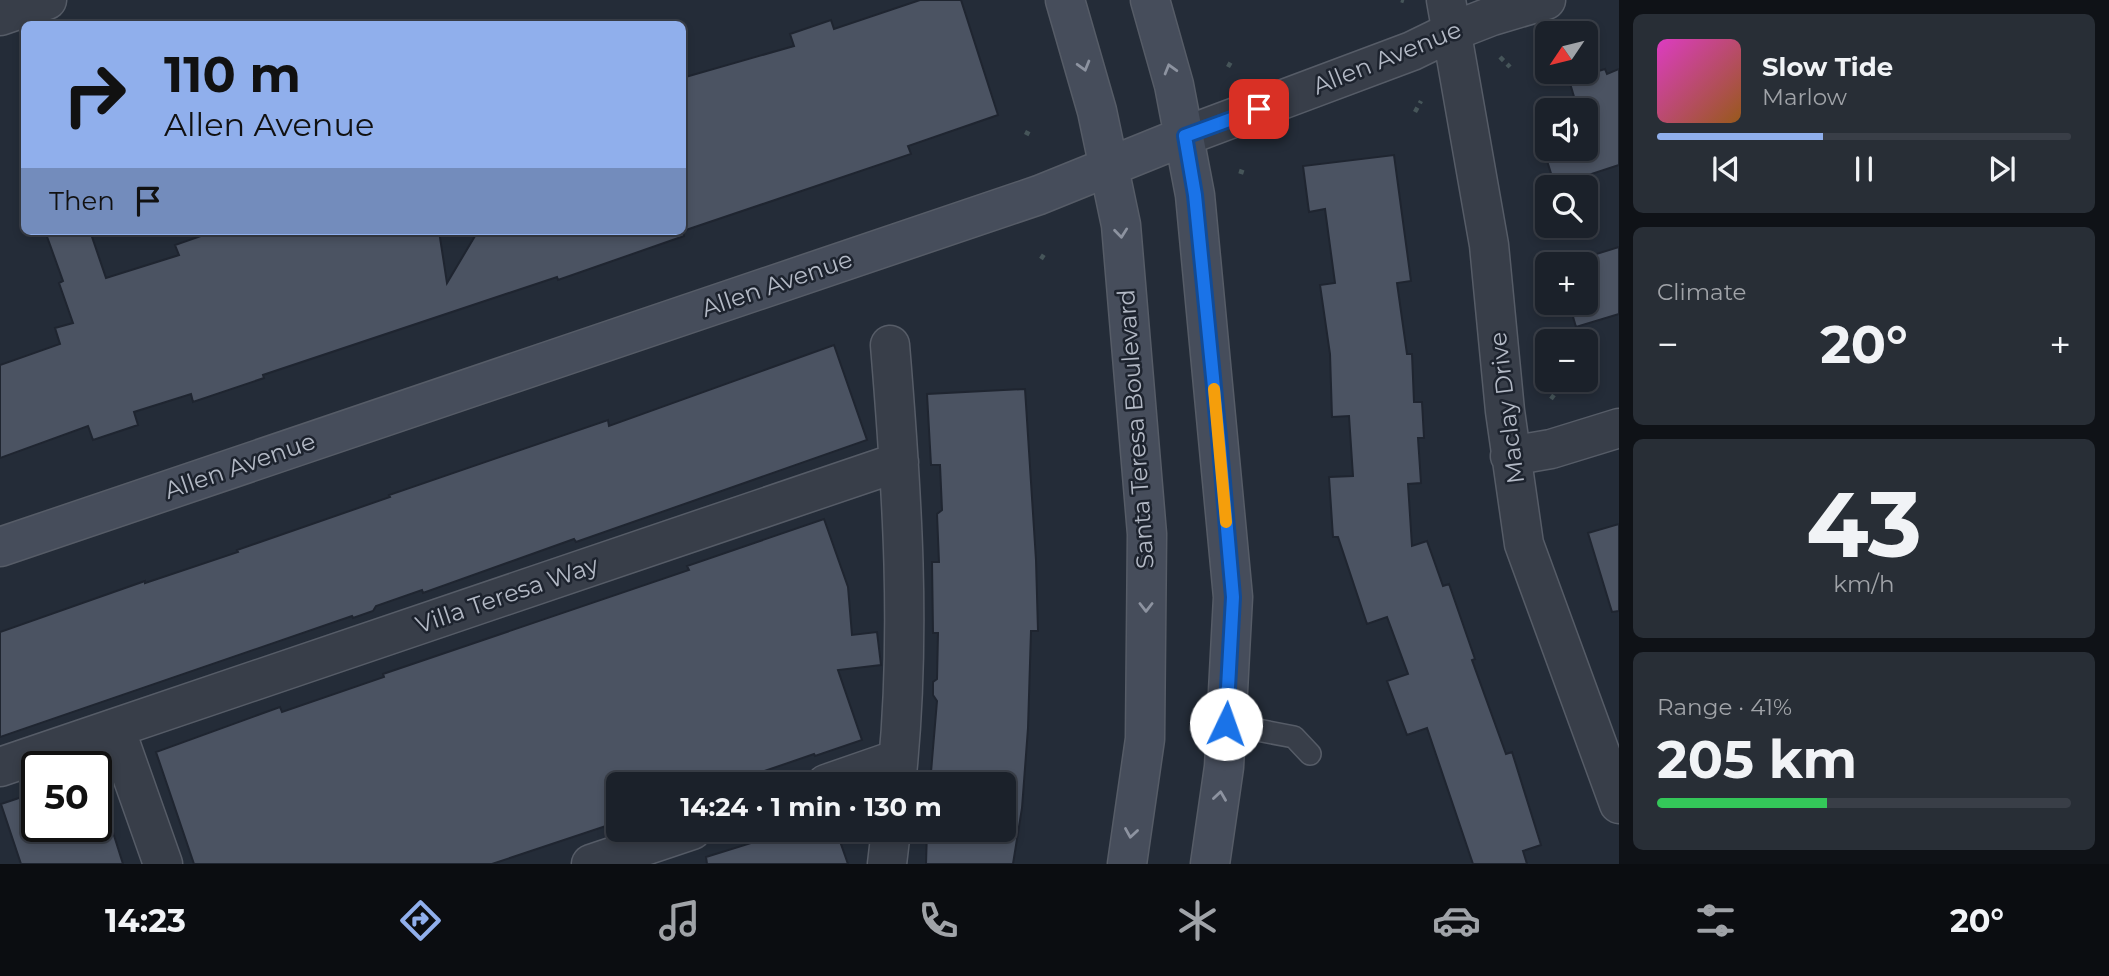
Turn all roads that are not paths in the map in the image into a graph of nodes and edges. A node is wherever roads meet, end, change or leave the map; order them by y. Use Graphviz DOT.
graph roads {
  1 [pos="47,0"];
  2 [pos="1065,0"];
  3 [pos="1150,0"];
  4 [pos="1546,0"];
  5 [pos="0,16"];
  6 [pos="1448,16"];
  7 [pos="1185,136"];
  8 [pos="1110,166"];
  9 [pos="890,345"];
  10 [pos="1619,428"];
  11 [pos="1510,456"];
  12 [pos="900,462"];
  13 [pos="0,547"];
  14 [pos="1226,724"];
  15 [pos="116,728"];
  16 [pos="1310,754"];
  17 [pos="0,766"];
  18 [pos="897,772"];
  19 [pos="1619,804"];
  20 [pos="656,842"];
  21 [pos="890,842"];
  22 [pos="163,864"];
  23 [pos="591,864"];
  24 [pos="887,864"];
  25 [pos="1127,864"];
  26 [pos="1210,864"];
  1 -- 5 [label="street"];
  2 -- 8 [label="main road, Santa Teresa Boulevard, one-way"];
  7 -- 3 [label="main road, one-way"];
  4 -- 6 [label="street, Allen Avenue"];
  6 -- 7 [label="street, Allen Avenue"];
  6 -- 11 [label="street, Maclay Drive"];
  7 -- 8 [label="main road, Allen Avenue"];
  7 -- 14 [label="main road"];
  8 -- 13 [label="main road, Allen Avenue"];
  8 -- 25 [label="main road, Santa Teresa Boulevard, one-way"];
  9 -- 12 [label="street"];
  10 -- 11 [label="street"];
  11 -- 19 [label="street, Maclay Drive"];
  12 -- 15 [label="street, Villa Teresa Way"];
  12 -- 18 [label="street"];
  14 -- 16 [label="lane"];
  26 -- 14 [label="main road, one-way"];
  15 -- 17 [label="street, Villa Teresa Way"];
  15 -- 22 [label="street"];
  20 -- 23 [label="street"];
  21 -- 24 [label="street"];
}
